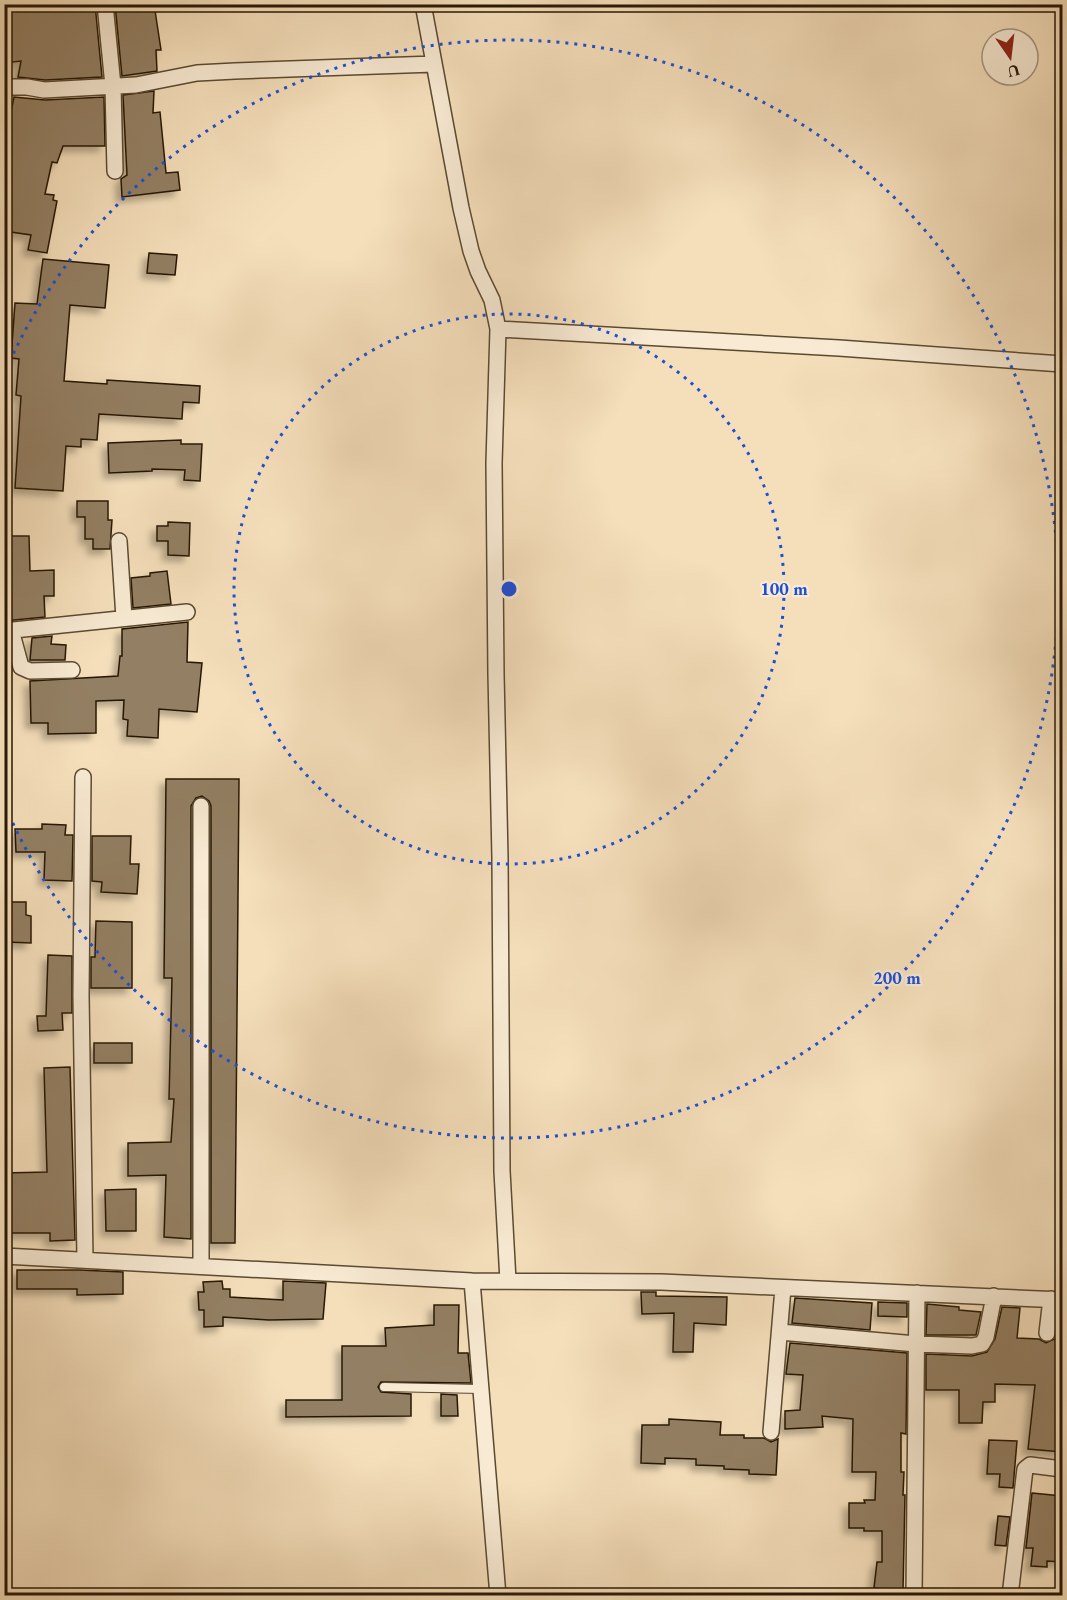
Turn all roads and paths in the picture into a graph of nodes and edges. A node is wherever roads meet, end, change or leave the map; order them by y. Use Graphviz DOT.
graph roads {
  1 [pos="105,4"];
  2 [pos="423,4"];
  3 [pos="434,64"];
  4 [pos="113,86"];
  5 [pos="4,87"];
  6 [pos="115,171"];
  7 [pos="498,329"];
  8 [pos="1062,364"];
  9 [pos="118,541"];
  10 [pos="187,612"];
  11 [pos="124,618"];
  12 [pos="8,631"];
  13 [pos="72,670"];
  14 [pos="83,777"];
  15 [pos="201,806"];
  16 [pos="4,1256"];
  17 [pos="85,1260"];
  18 [pos="201,1266"];
  19 [pos="472,1281"];
  20 [pos="508,1281"];
  21 [pos="783,1288"];
  22 [pos="917,1293"];
  23 [pos="994,1296"];
  24 [pos="1057,1300"];
  25 [pos="780,1332"];
  26 [pos="1047,1333"];
  27 [pos="916,1344"];
  28 [pos="384,1388"];
  29 [pos="480,1389"];
  30 [pos="771,1432"];
  31 [pos="1062,1469"];
  32 [pos="498,1596"];
  33 [pos="914,1596"];
  34 [pos="1010,1596"];
  1 -- 4 [label="street"];
  2 -- 3 [label="street"];
  3 -- 4 [label="street"];
  3 -- 7 [label="street"];
  4 -- 5 [label="street"];
  4 -- 6 [label="street"];
  7 -- 8 [label="street"];
  7 -- 20 [label="street"];
  9 -- 11 [label="street"];
  10 -- 11 [label="street"];
  11 -- 12 [label="street"];
  12 -- 13 [label="street"];
  14 -- 17 [label="street"];
  15 -- 18 [label="street"];
  16 -- 17 [label="street"];
  17 -- 18 [label="street"];
  18 -- 19 [label="street"];
  19 -- 20 [label="street"];
  19 -- 29 [label="street"];
  20 -- 21 [label="street"];
  21 -- 22 [label="street"];
  21 -- 25 [label="street"];
  22 -- 23 [label="street"];
  22 -- 27 [label="street"];
  23 -- 24 [label="street"];
  23 -- 27 [label="street"];
  24 -- 26 [label="street"];
  25 -- 27 [label="street"];
  25 -- 30 [label="street"];
  27 -- 33 [label="street"];
  28 -- 29 [label="lane"];
  29 -- 32 [label="street"];
  31 -- 34 [label="street"];
}
